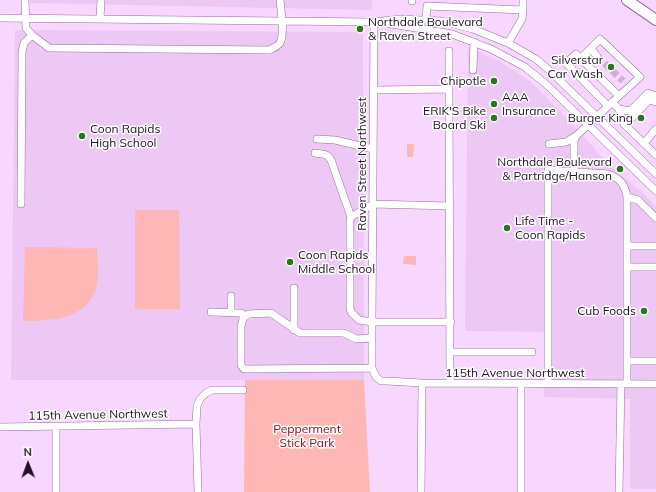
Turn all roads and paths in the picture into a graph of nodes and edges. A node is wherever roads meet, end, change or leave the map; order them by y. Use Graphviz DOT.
graph roads {
  1 [pos="25,0"];
  2 [pos="101,0"];
  3 [pos="280,0"];
  4 [pos="523,0"];
  5 [pos="627,0"];
  6 [pos="428,3"];
  7 [pos="523,10"];
  8 [pos="0,18"];
  9 [pos="25,18"];
  10 [pos="100,19"];
  11 [pos="426,20"];
  12 [pos="656,20"];
  13 [pos="282,21"];
  14 [pos="374,22"];
  15 [pos="382,22"];
  16 [pos="32,35"];
  17 [pos="474,42"];
  18 [pos="508,43"];
  19 [pos="591,49"];
  20 [pos="449,51"];
  21 [pos="597,56"];
  22 [pos="581,58"];
  23 [pos="473,70"];
  24 [pos="624,81"];
  25 [pos="629,87"];
  26 [pos="374,90"];
  27 [pos="449,90"];
  28 [pos="619,96"];
  29 [pos="656,96"];
  30 [pos="656,102"];
  31 [pos="610,104"];
  32 [pos="620,109"];
  33 [pos="597,116"];
  34 [pos="588,124"];
  35 [pos="624,125"];
  36 [pos="656,129"];
  37 [pos="576,136"];
  38 [pos="317,139"];
  39 [pos="644,143"];
  40 [pos="549,144"];
  41 [pos="373,149"];
  42 [pos="654,152"];
  43 [pos="315,153"];
  44 [pos="640,159"];
  45 [pos="574,171"];
  46 [pos="656,174"];
  47 [pos="656,191"];
  48 [pos="627,197"];
  49 [pos="21,204"];
  50 [pos="373,204"];
  51 [pos="450,206"];
  52 [pos="352,217"];
  53 [pos="656,218"];
  54 [pos="627,246"];
  55 [pos="656,246"];
  56 [pos="627,267"];
  57 [pos="656,267"];
  58 [pos="294,288"];
  59 [pos="231,296"];
  60 [pos="211,312"];
  61 [pos="231,313"];
  62 [pos="246,316"];
  63 [pos="372,322"];
  64 [pos="451,322"];
  65 [pos="294,330"];
  66 [pos="372,338"];
  67 [pos="450,352"];
  68 [pos="532,352"];
  69 [pos="628,361"];
  70 [pos="656,361"];
  71 [pos="372,368"];
  72 [pos="376,377"];
  73 [pos="422,383"];
  74 [pos="450,383"];
  75 [pos="521,384"];
  76 [pos="548,384"];
  77 [pos="624,384"];
  78 [pos="656,384"];
  79 [pos="243,390"];
  80 [pos="196,424"];
  81 [pos="56,426"];
  82 [pos="0,427"];
  83 [pos="56,492"];
  84 [pos="198,492"];
  85 [pos="421,492"];
  86 [pos="521,492"];
  87 [pos="619,492"];
  1 -- 9 [label="street"];
  2 -- 10 [label="street"];
  3 -- 13 [label="street"];
  4 -- 7 [label="street"];
  5 -- 12 [label="highway"];
  6 -- 7 [label="street"];
  6 -- 11 [label="street"];
  7 -- 18 [label="street"];
  8 -- 9 [label="street"];
  9 -- 10 [label="street"];
  9 -- 16 [label="street"];
  10 -- 13 [label="street"];
  11 -- 15 [label="street"];
  11 -- 18 [label="street"];
  13 -- 14 [label="street"];
  13 -- 16 [label="street"];
  14 -- 15 [label="street"];
  14 -- 26 [label="street, Raven Street Northwest"];
  15 -- 17 [label="street"];
  16 -- 49 [label="street"];
  17 -- 23 [label="street"];
  17 -- 34 [label="street"];
  18 -- 33 [label="street"];
  19 -- 21 [label="street"];
  19 -- 22 [label="street"];
  19 -- 25 [label="street"];
  20 -- 27 [label="street"];
  22 -- 28 [label="street"];
  22 -- 31 [label="street"];
  24 -- 25 [label="street"];
  25 -- 28 [label="street"];
  26 -- 27 [label="street"];
  26 -- 41 [label="street, Raven Street Northwest"];
  27 -- 51 [label="street"];
  28 -- 31 [label="street"];
  29 -- 32 [label="street"];
  30 -- 35 [label="street"];
  31 -- 32 [label="street"];
  31 -- 33 [label="street"];
  32 -- 35 [label="street"];
  33 -- 34 [label="street"];
  33 -- 44 [label="street"];
  34 -- 37 [label="street"];
  34 -- 47 [label="street"];
  35 -- 39 [label="street"];
  36 -- 39 [label="street"];
  37 -- 40 [label="street"];
  37 -- 45 [label="street"];
  38 -- 41 [label="street"];
  39 -- 42 [label="street"];
  41 -- 50 [label="street, Raven Street Northwest"];
  42 -- 44 [label="street"];
  43 -- 52 [label="street"];
  44 -- 46 [label="street"];
  45 -- 48 [label="street"];
  45 -- 76 [label="street"];
  48 -- 53 [label="street"];
  48 -- 54 [label="street"];
  50 -- 51 [label="street"];
  50 -- 52 [label="street"];
  50 -- 63 [label="street, Raven Street Northwest"];
  51 -- 64 [label="street"];
  52 -- 63 [label="street"];
  54 -- 55 [label="street"];
  54 -- 56 [label="street"];
  56 -- 57 [label="street"];
  56 -- 69 [label="street"];
  58 -- 65 [label="street"];
  59 -- 61 [label="street"];
  60 -- 61 [label="street"];
  61 -- 62 [label="street"];
  62 -- 65 [label="street"];
  62 -- 71 [label="street"];
  63 -- 64 [label="street"];
  63 -- 66 [label="street, Raven Street Northwest"];
  64 -- 67 [label="street"];
  65 -- 66 [label="street"];
  66 -- 71 [label="street, Raven Street Northwest"];
  67 -- 68 [label="street"];
  67 -- 74 [label="street"];
  69 -- 70 [label="street"];
  69 -- 77 [label="street"];
  71 -- 72 [label="street, Raven Street Northwest"];
  72 -- 73 [label="street, 115th Avenue Northwest"];
  73 -- 74 [label="street, 115th Avenue Northwest"];
  73 -- 85 [label="street"];
  74 -- 75 [label="street, 115th Avenue Northwest"];
  75 -- 76 [label="street, 115th Avenue Northwest"];
  75 -- 86 [label="street"];
  76 -- 77 [label="street, 115th Avenue Northwest"];
  77 -- 78 [label="street, 115th Avenue Northwest"];
  77 -- 87 [label="street"];
  79 -- 80 [label="street"];
  80 -- 81 [label="street, 115th Avenue Northwest"];
  80 -- 84 [label="street"];
  81 -- 82 [label="street, 115th Avenue Northwest"];
  81 -- 83 [label="street"];
}
